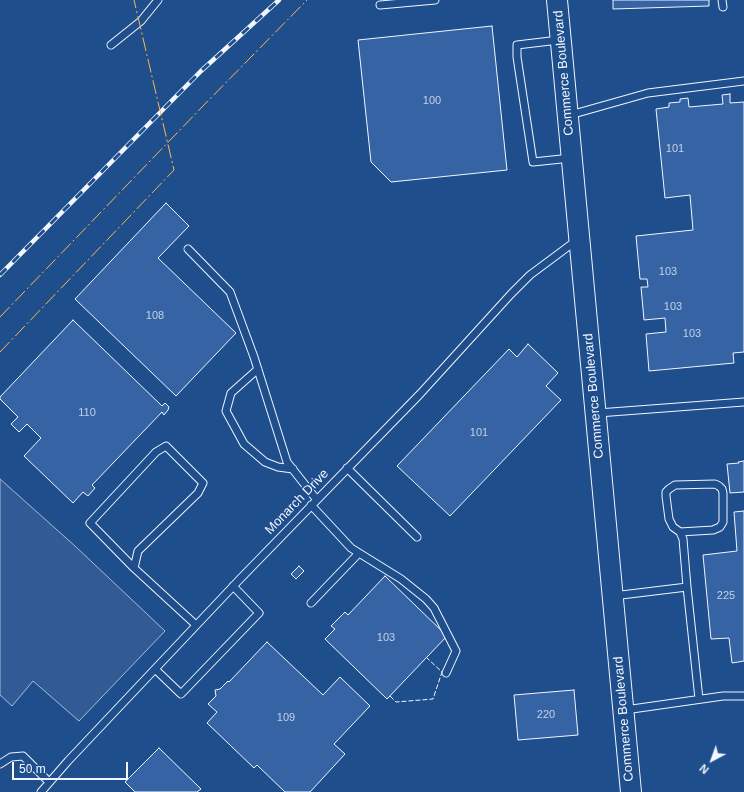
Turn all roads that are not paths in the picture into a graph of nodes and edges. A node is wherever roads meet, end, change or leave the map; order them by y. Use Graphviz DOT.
graph roads {
  1 [pos="158,0"];
  2 [pos="435,0"];
  3 [pos="557,0"];
  4 [pos="380,5"];
  5 [pos="560,40"];
  6 [pos="111,45"];
  7 [pos="744,81"];
  8 [pos="567,115"];
  9 [pos="572,158"];
  10 [pos="579,239"];
  11 [pos="188,249"];
  12 [pos="258,369"];
  13 [pos="744,402"];
  14 [pos="596,413"];
  15 [pos="347,468"];
  16 [pos="293,469"];
  17 [pos="314,502"];
  18 [pos="680,532"];
  19 [pos="417,537"];
  20 [pos="359,552"];
  21 [pos="134,568"];
  22 [pos="233,586"];
  23 [pos="687,587"];
  24 [pos="613,596"];
  25 [pos="311,603"];
  26 [pos="196,626"];
  27 [pos="154,669"];
  28 [pos="446,673"];
  29 [pos="744,696"];
  30 [pos="699,699"];
  31 [pos="623,710"];
  32 [pos="0,764"];
  33 [pos="50,782"];
  34 [pos="41,792"];
  35 [pos="625,792"];
  36 [pos="631,792"];
  1 -- 6 [label="lane"];
  2 -- 4 [label="lane"];
  3 -- 5 [label="street, Commerce Boulevard"];
  5 -- 8 [label="street, Commerce Boulevard"];
  5 -- 9 [label="lane"];
  7 -- 8 [label="lane"];
  8 -- 9 [label="street, Commerce Boulevard"];
  9 -- 10 [label="street, Commerce Boulevard"];
  10 -- 14 [label="street, Commerce Boulevard"];
  10 -- 15 [label="lane, Monarch Drive"];
  11 -- 12 [label="lane"];
  12 -- 16 [label="lane"];
  12 -- 16 [label="lane"];
  13 -- 14 [label="lane"];
  14 -- 24 [label="street, Commerce Boulevard"];
  15 -- 17 [label="lane, Monarch Drive"];
  15 -- 19 [label="lane"];
  16 -- 17 [label="lane"];
  17 -- 20 [label="lane"];
  17 -- 22 [label="lane, Monarch Drive"];
  18 -- 18 [label="lane"];
  18 -- 23 [label="lane"];
  20 -- 25 [label="lane"];
  20 -- 28 [label="lane"];
  21 -- 21 [label="lane"];
  21 -- 26 [label="lane"];
  22 -- 26 [label="lane, Monarch Drive"];
  22 -- 27 [label="lane"];
  23 -- 24 [label="lane"];
  23 -- 30 [label="lane"];
  24 -- 31 [label="street, Commerce Boulevard"];
  26 -- 27 [label="lane, Monarch Drive"];
  27 -- 33 [label="lane, Monarch Drive"];
  29 -- 30 [label="lane"];
  30 -- 31 [label="lane"];
  31 -- 36 [label="street, Commerce Boulevard"];
  32 -- 33 [label="lane"];
  33 -- 34 [label="lane, Monarch Drive"];
  35 -- 36 [label="lane"];
}
